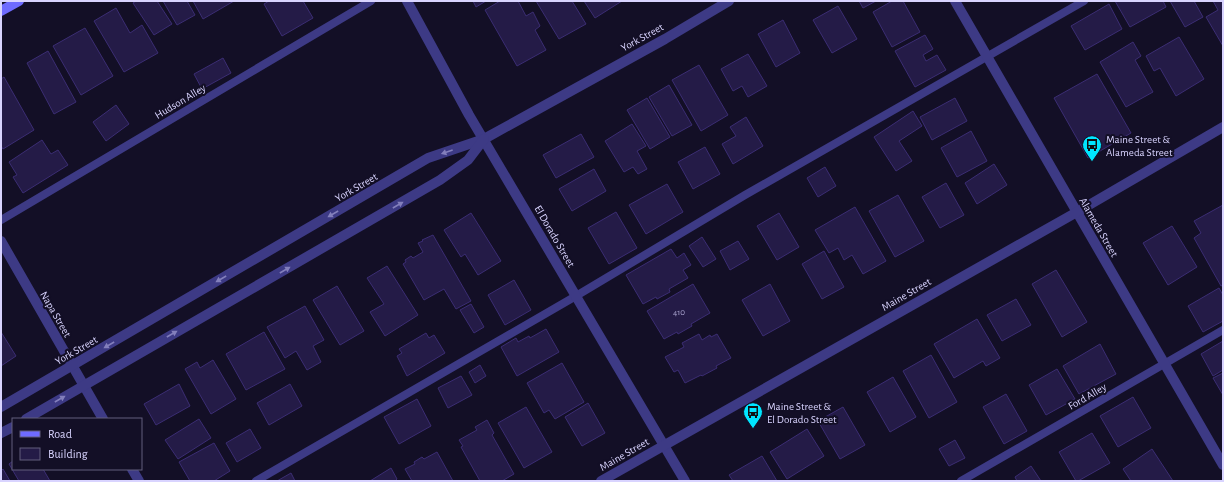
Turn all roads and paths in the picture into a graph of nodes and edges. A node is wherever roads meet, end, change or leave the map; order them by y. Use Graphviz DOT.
graph roads {
  1 [pos="19,1"];
  2 [pos="371,1"];
  3 [pos="408,1"];
  4 [pos="729,1"];
  5 [pos="955,1"];
  6 [pos="1084,1"];
  7 [pos="1,11"];
  8 [pos="987,57"];
  9 [pos="1223,127"];
  10 [pos="484,139"];
  11 [pos="1077,212"];
  12 [pos="1,220"];
  13 [pos="1,241"];
  14 [pos="576,296"];
  15 [pos="1223,330"];
  16 [pos="1164,364"];
  17 [pos="72,366"];
  18 [pos="84,385"];
  19 [pos="1,407"];
  20 [pos="28,418"];
  21 [pos="102,418"];
  22 [pos="12,427"];
  23 [pos="1,434"];
  24 [pos="663,445"];
  25 [pos="1223,465"];
  26 [pos="133,470"];
  27 [pos="139,481"];
  28 [pos="256,481"];
  29 [pos="601,481"];
  30 [pos="685,481"];
  31 [pos="961,481"];
  1 -- 7 [label="main road"];
  2 -- 12 [label="lane, Hudson Alley"];
  3 -- 10 [label="street, El Dorado Street"];
  4 -- 10 [label="street, York Street"];
  5 -- 8 [label="street, Alameda Street"];
  6 -- 8 [label="lane"];
  8 -- 11 [label="street, Alameda Street"];
  8 -- 14 [label="lane"];
  9 -- 11 [label="street, Maine Street"];
  10 -- 14 [label="street, El Dorado Street"];
  10 -- 17 [label="street, York Street, one-way"];
  18 -- 10 [label="street, one-way"];
  11 -- 16 [label="street, Alameda Street"];
  11 -- 24 [label="street, Maine Street"];
  13 -- 17 [label="street, Napa Street"];
  14 -- 24 [label="street, El Dorado Street"];
  14 -- 28 [label="lane"];
  15 -- 16 [label="lane, Ford Alley"];
  16 -- 25 [label="street, Alameda Street"];
  16 -- 31 [label="lane, Ford Alley"];
  17 -- 18 [label="street, Napa Street"];
  17 -- 19 [label="street, York Street"];
  20 -- 18 [label="street, one-way"];
  18 -- 21 [label="street, Napa Street"];
  22 -- 23 [label="street"];
  24 -- 29 [label="street, Maine Street"];
  24 -- 30 [label="street, El Dorado Street"];
  26 -- 27 [label="street"];
}
